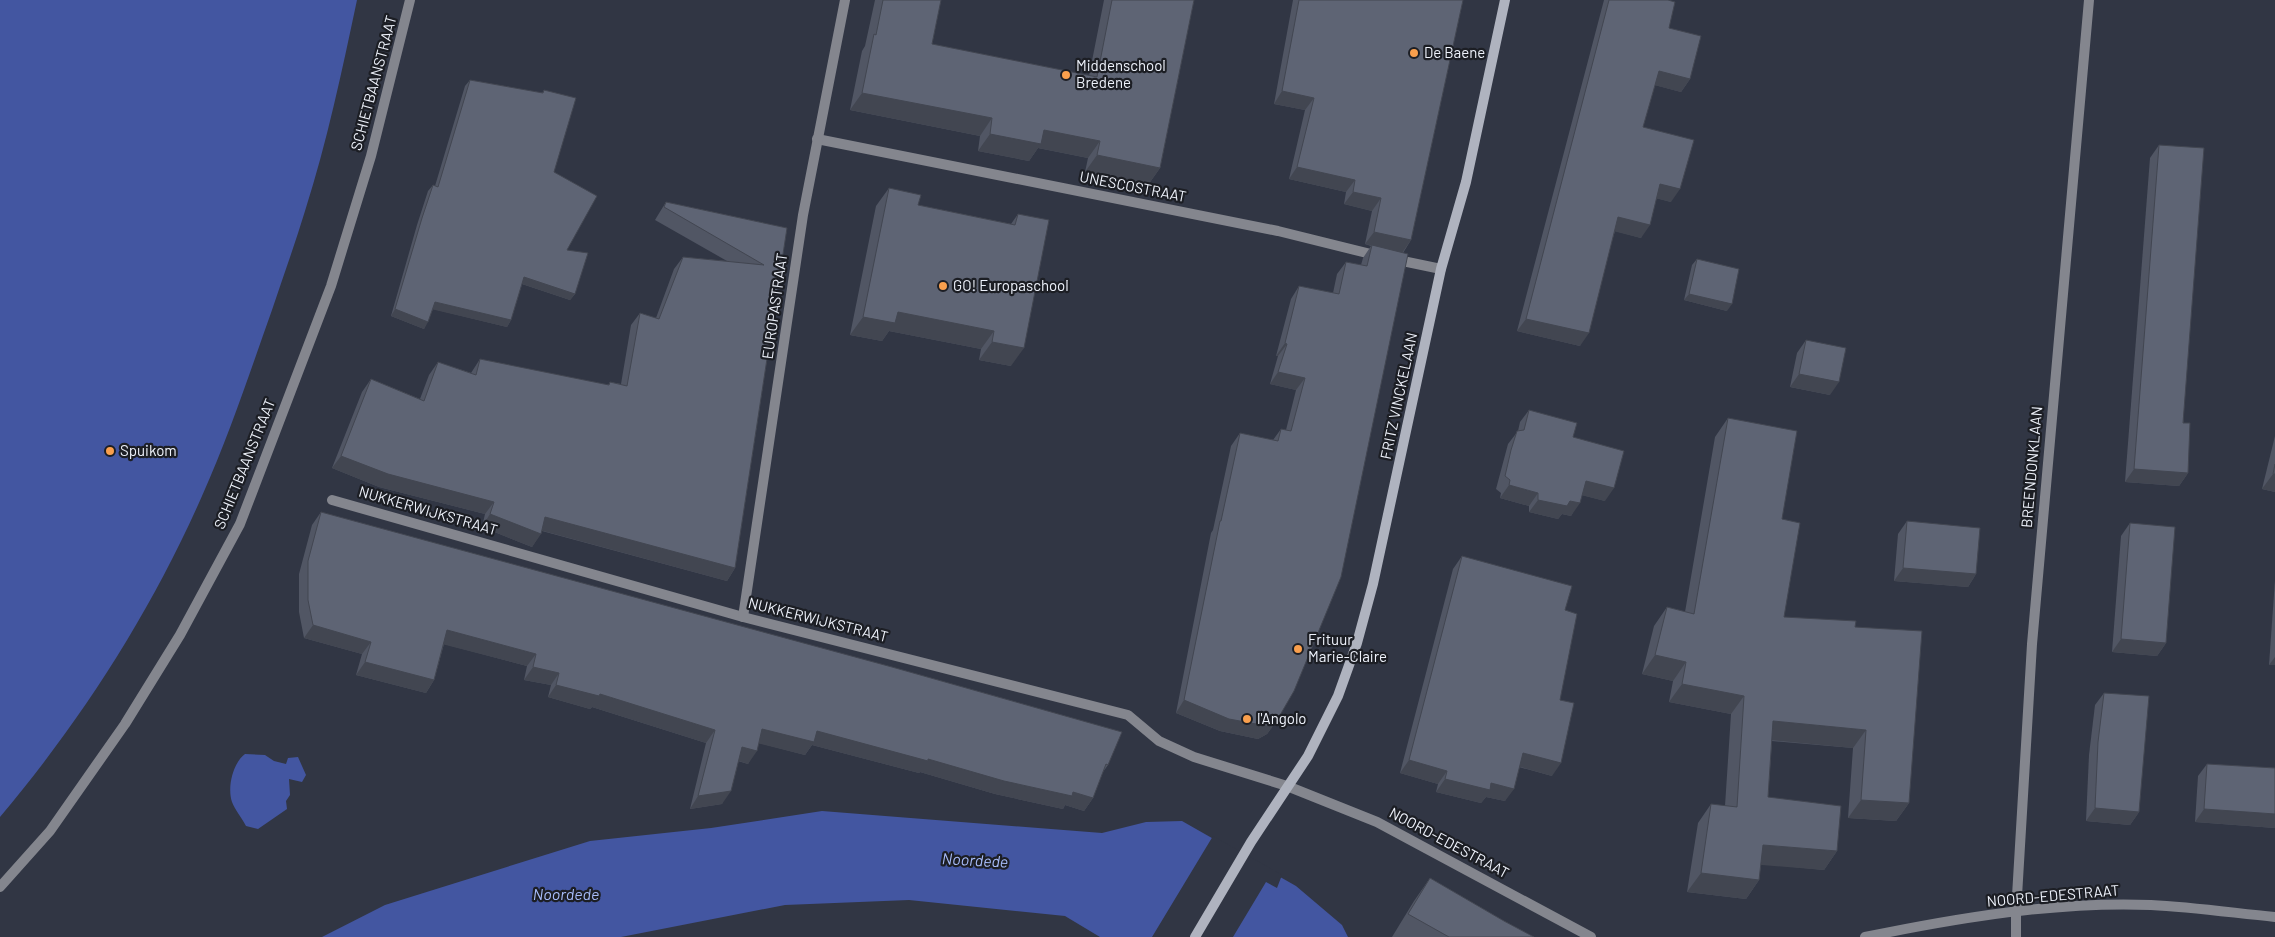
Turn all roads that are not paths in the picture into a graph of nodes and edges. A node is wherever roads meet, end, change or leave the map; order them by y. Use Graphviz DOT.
graph roads {
  1 [pos="410,0"];
  2 [pos="844,0"];
  3 [pos="1505,0"];
  4 [pos="2089,0"];
  5 [pos="817,139"];
  6 [pos="1441,269"];
  7 [pos="332,500"];
  8 [pos="743,617"];
  9 [pos="1287,786"];
  10 [pos="0,888"];
  11 [pos="2016,913"];
  12 [pos="2275,917"];
  13 [pos="1195,937"];
  14 [pos="1592,937"];
  15 [pos="1866,937"];
  16 [pos="2016,937"];
  1 -- 10 [label="street, SCHIETBAANSTRAAT"];
  2 -- 5 [label="street, EUROPASTRAAT"];
  3 -- 6 [label="street, FRITZ VINCKELAAN"];
  4 -- 11 [label="street, BREENDONKLAAN"];
  5 -- 6 [label="street, UNESCOSTRAAT"];
  5 -- 8 [label="street, EUROPASTRAAT"];
  6 -- 9 [label="street, FRITZ VINCKELAAN"];
  7 -- 8 [label="street, NUKKERWIJKSTRAAT"];
  8 -- 9 [label="street, NUKKERWIJKSTRAAT"];
  9 -- 13 [label="street, FRITZ VINCKELAAN"];
  9 -- 14 [label="street, NOORD-EDESTRAAT"];
  11 -- 12 [label="street, NOORD-EDESTRAAT"];
  11 -- 15 [label="street, NOORD-EDESTRAAT"];
  11 -- 16 [label="street, BREENDONKLAAN"];
}
